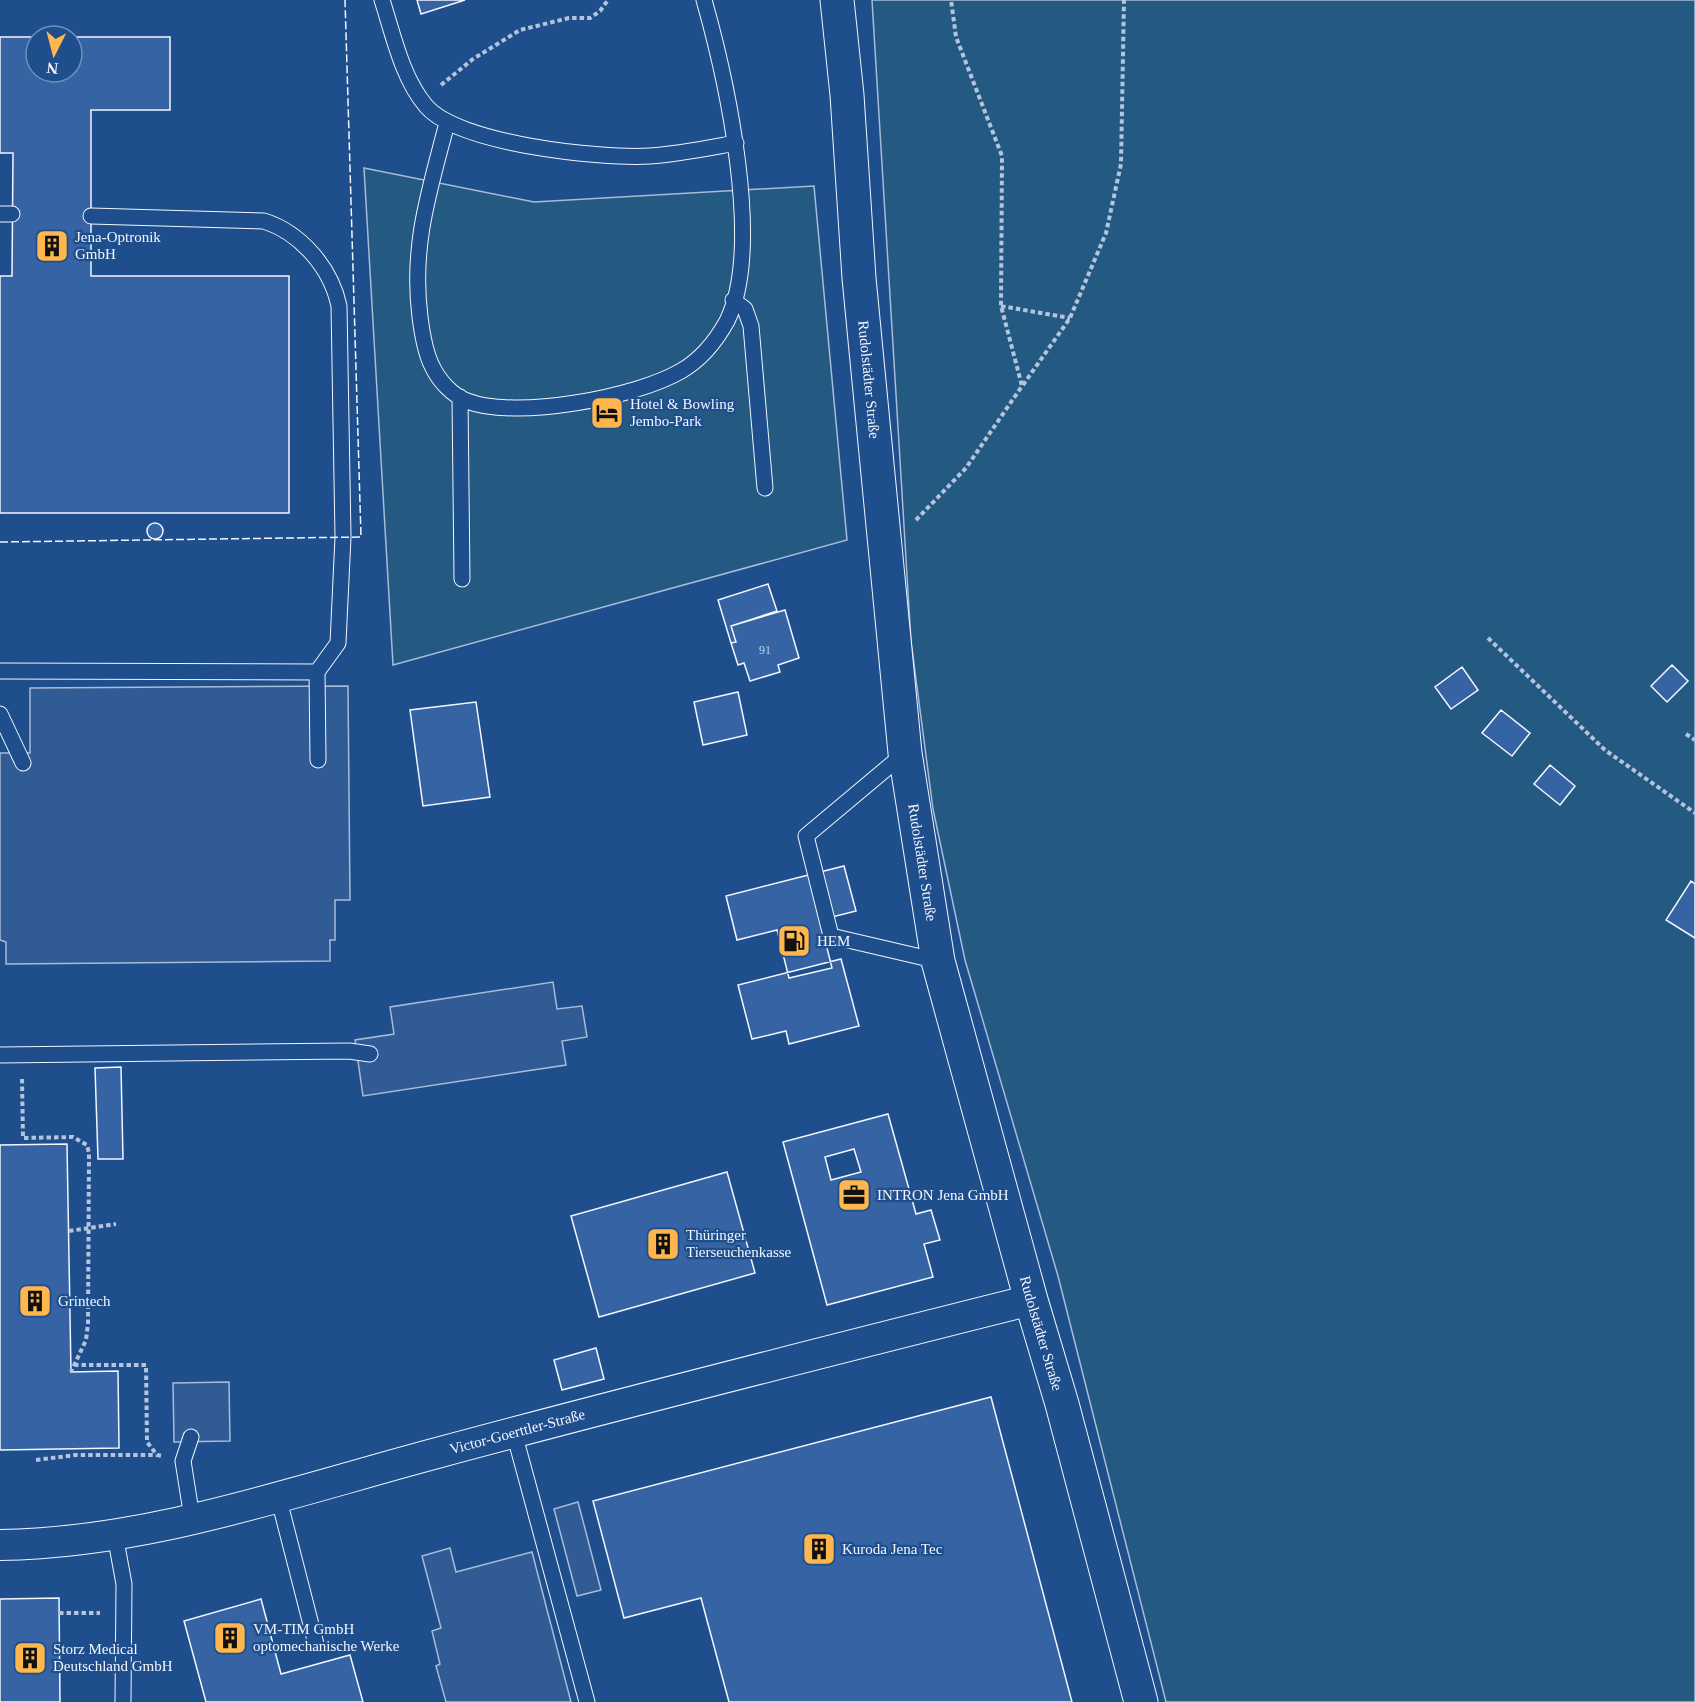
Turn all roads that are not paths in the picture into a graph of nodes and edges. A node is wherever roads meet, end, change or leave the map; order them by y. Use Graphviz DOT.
graph roads {
  1 [pos="382,0"];
  2 [pos="704,0"];
  3 [pos="837,0"];
  4 [pos="447,123"];
  5 [pos="736,143"];
  6 [pos="91,216"];
  7 [pos="733,300"];
  8 [pos="460,397"];
  9 [pos="765,488"];
  10 [pos="462,579"];
  11 [pos="0,672"];
  12 [pos="317,672"];
  13 [pos="0,714"];
  14 [pos="904,753"];
  15 [pos="318,760"];
  16 [pos="23,763"];
  17 [pos="938,961"];
  18 [pos="370,1054"];
  19 [pos="0,1055"];
  20 [pos="1030,1300"];
  21 [pos="514,1433"];
  22 [pos="191,1437"];
  23 [pos="278,1496"];
  24 [pos="192,1518"];
  25 [pos="115,1535"];
  26 [pos="0,1545"];
  27 [pos="315,1644"];
  28 [pos="123,1702"];
  29 [pos="587,1702"];
  30 [pos="1141,1702"];
  1 -- 4 [label="lane"];
  2 -- 5 [label="lane"];
  3 -- 14 [label="street, Rudolstädter Straße"];
  4 -- 5 [label="lane"];
  4 -- 8 [label="lane"];
  5 -- 7 [label="lane"];
  6 -- 12 [label="lane"];
  7 -- 8 [label="lane"];
  7 -- 9 [label="lane"];
  8 -- 10 [label="lane"];
  11 -- 12 [label="lane"];
  12 -- 15 [label="lane"];
  13 -- 16 [label="lane"];
  14 -- 17 [label="street, Rudolstädter Straße"];
  14 -- 17 [label="lane"];
  17 -- 20 [label="street, Rudolstädter Straße"];
  18 -- 19 [label="lane"];
  20 -- 21 [label="street, Victor-Goerttler-Straße"];
  20 -- 30 [label="street, Rudolstädter Straße"];
  21 -- 23 [label="street, Victor-Goerttler-Straße"];
  21 -- 29 [label="lane"];
  22 -- 24 [label="lane"];
  23 -- 24 [label="street, Victor-Goerttler-Straße"];
  23 -- 27 [label="lane"];
  24 -- 25 [label="street, Victor-Goerttler-Straße"];
  25 -- 26 [label="street, Victor-Goerttler-Straße"];
  25 -- 28 [label="lane"];
}
